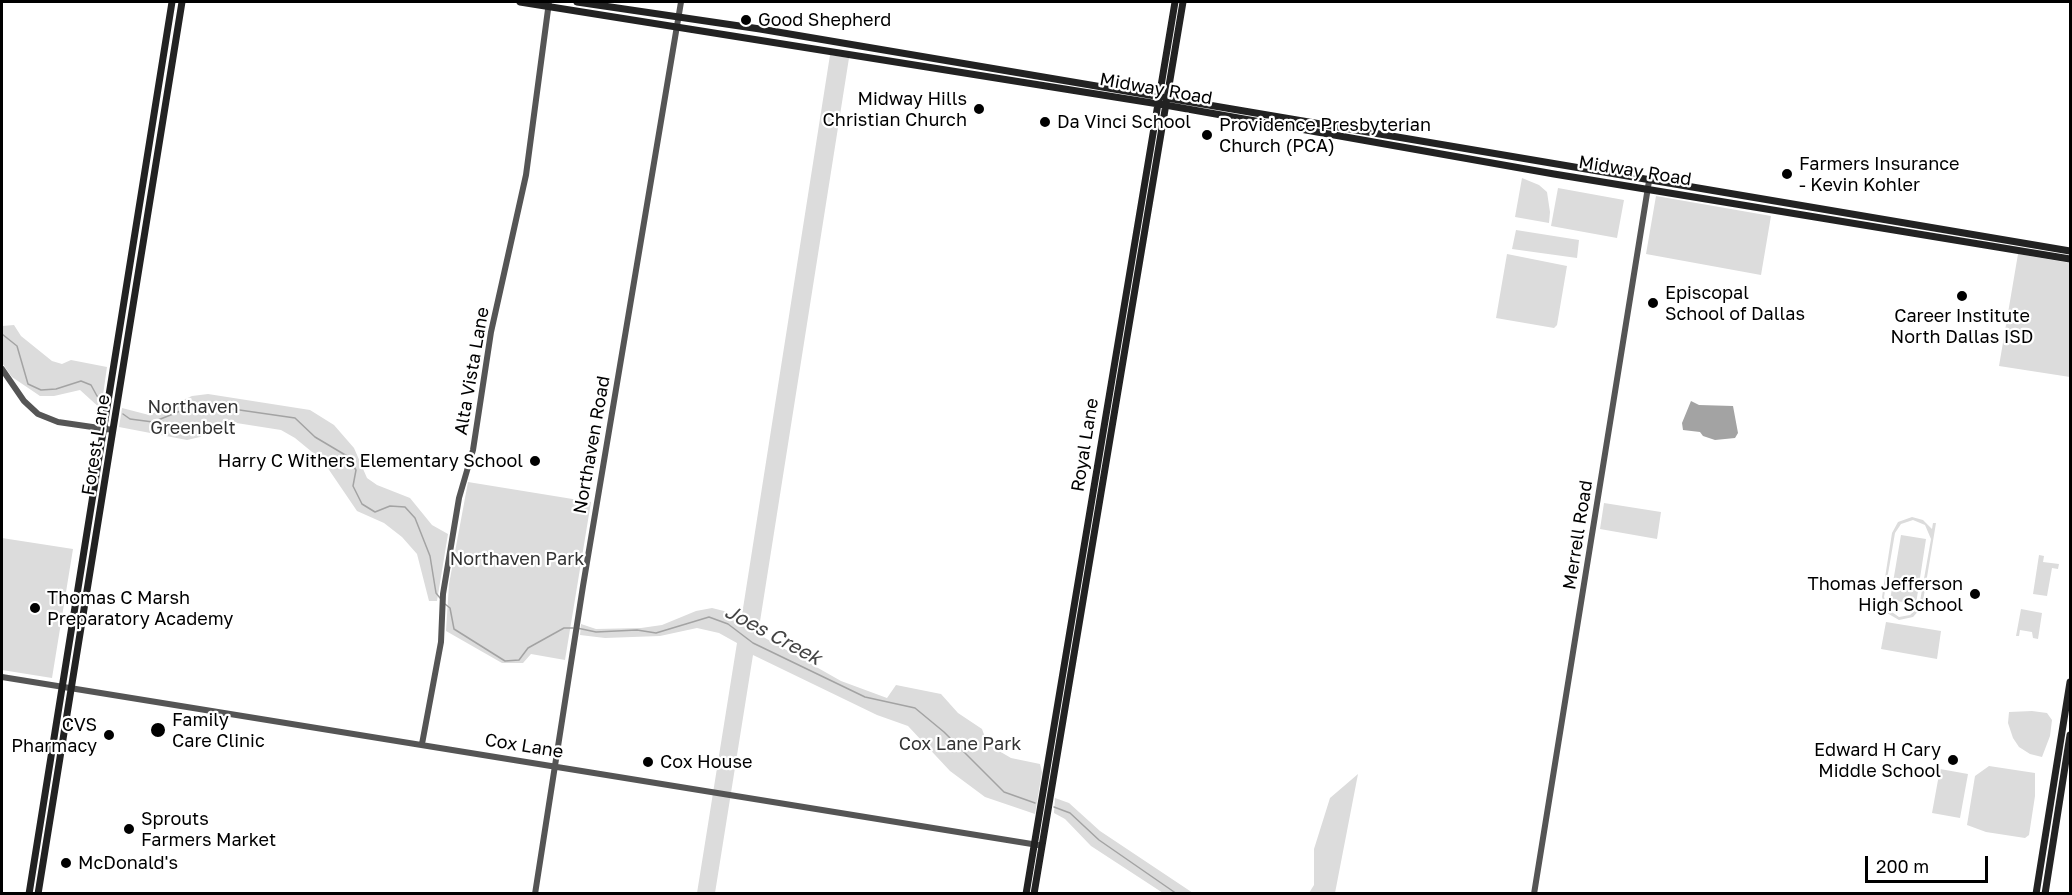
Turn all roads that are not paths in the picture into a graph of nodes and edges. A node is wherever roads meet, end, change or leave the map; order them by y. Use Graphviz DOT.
graph roads {
  1 [pos="172,2"];
  2 [pos="182,2"];
  3 [pos="520,2"];
  4 [pos="577,2"];
  5 [pos="681,2"];
  6 [pos="1175,2"];
  7 [pos="1183,2"];
  8 [pos="549,4"];
  9 [pos="679,17"];
  10 [pos="677,26"];
  11 [pos="1162,101"];
  12 [pos="1151,163"];
  13 [pos="1649,185"];
  14 [pos="1981,240"];
  15 [pos="2070,251"];
  16 [pos="2070,259"];
  17 [pos="127,289"];
  18 [pos="136,291"];
  19 [pos="115,362"];
  20 [pos="124,363"];
  21 [pos="2,369"];
  22 [pos="104,429"];
  23 [pos="113,430"];
  24 [pos="2,677"];
  25 [pos="2070,682"];
  26 [pos="62,687"];
  27 [pos="72,688"];
  28 [pos="2070,735"];
  29 [pos="422,744"];
  30 [pos="50,764"];
  31 [pos="59,765"];
  32 [pos="554,766"];
  33 [pos="1033,844"];
  34 [pos="1042,846"];
  35 [pos="32,874"];
  36 [pos="41,876"];
  37 [pos="29,894"];
  38 [pos="38,894"];
  39 [pos="535,894"];
  40 [pos="1026,894"];
  41 [pos="1034,894"];
  42 [pos="1534,894"];
  43 [pos="2036,894"];
  44 [pos="2045,894"];
  1 -- 17 [label="main road, Forest Lane"];
  2 -- 18 [label="main road, Forest Lane"];
  3 -- 8 [label="main road, Midway Road"];
  4 -- 9 [label="main road, Midway Road"];
  5 -- 9 [label="street, Northaven Road"];
  6 -- 11 [label="main road, Royal Lane"];
  7 -- 11 [label="main road, Royal Lane"];
  8 -- 10 [label="main road, Midway Road"];
  8 -- 29 [label="street, Alta Vista Lane"];
  9 -- 10 [label="street, Northaven Road"];
  9 -- 11 [label="main road, Midway Road"];
  10 -- 11 [label="main road, Midway Road"];
  10 -- 32 [label="street, Northaven Road"];
  11 -- 12 [label="main road, Royal Lane"];
  11 -- 13 [label="main road, Midway Road"];
  12 -- 33 [label="main road, Royal Lane"];
  12 -- 34 [label="main road, Royal Lane"];
  13 -- 14 [label="main road, Midway Road"];
  13 -- 42 [label="street, Merrell Road"];
  14 -- 15 [label="main road, Midway Road"];
  14 -- 16 [label="main road, Midway Road"];
  17 -- 18 [label="main road"];
  17 -- 19 [label="main road, Forest Lane"];
  18 -- 20 [label="main road, Forest Lane"];
  19 -- 20 [label="main road"];
  19 -- 22 [label="main road, Forest Lane"];
  20 -- 23 [label="main road, Forest Lane"];
  21 -- 22 [label="street"];
  22 -- 23 [label="street"];
  22 -- 26 [label="main road, Forest Lane"];
  23 -- 27 [label="main road, Forest Lane"];
  24 -- 26 [label="street, Cox Lane"];
  25 -- 43 [label="main road"];
  26 -- 27 [label="street, Cox Lane"];
  26 -- 30 [label="main road, Forest Lane"];
  27 -- 29 [label="street, Cox Lane"];
  27 -- 31 [label="main road, Forest Lane"];
  28 -- 44 [label="main road"];
  29 -- 32 [label="street, Cox Lane"];
  30 -- 31 [label="main road"];
  30 -- 35 [label="main road, Forest Lane"];
  31 -- 36 [label="main road, Forest Lane"];
  32 -- 33 [label="street, Cox Lane"];
  32 -- 39 [label="street, Northaven Road"];
  33 -- 34 [label="street, Cox Lane"];
  33 -- 40 [label="main road, Royal Lane"];
  34 -- 41 [label="main road, Royal Lane"];
  35 -- 36 [label="main road"];
  35 -- 37 [label="main road, Forest Lane"];
  36 -- 38 [label="main road, Forest Lane"];
}
